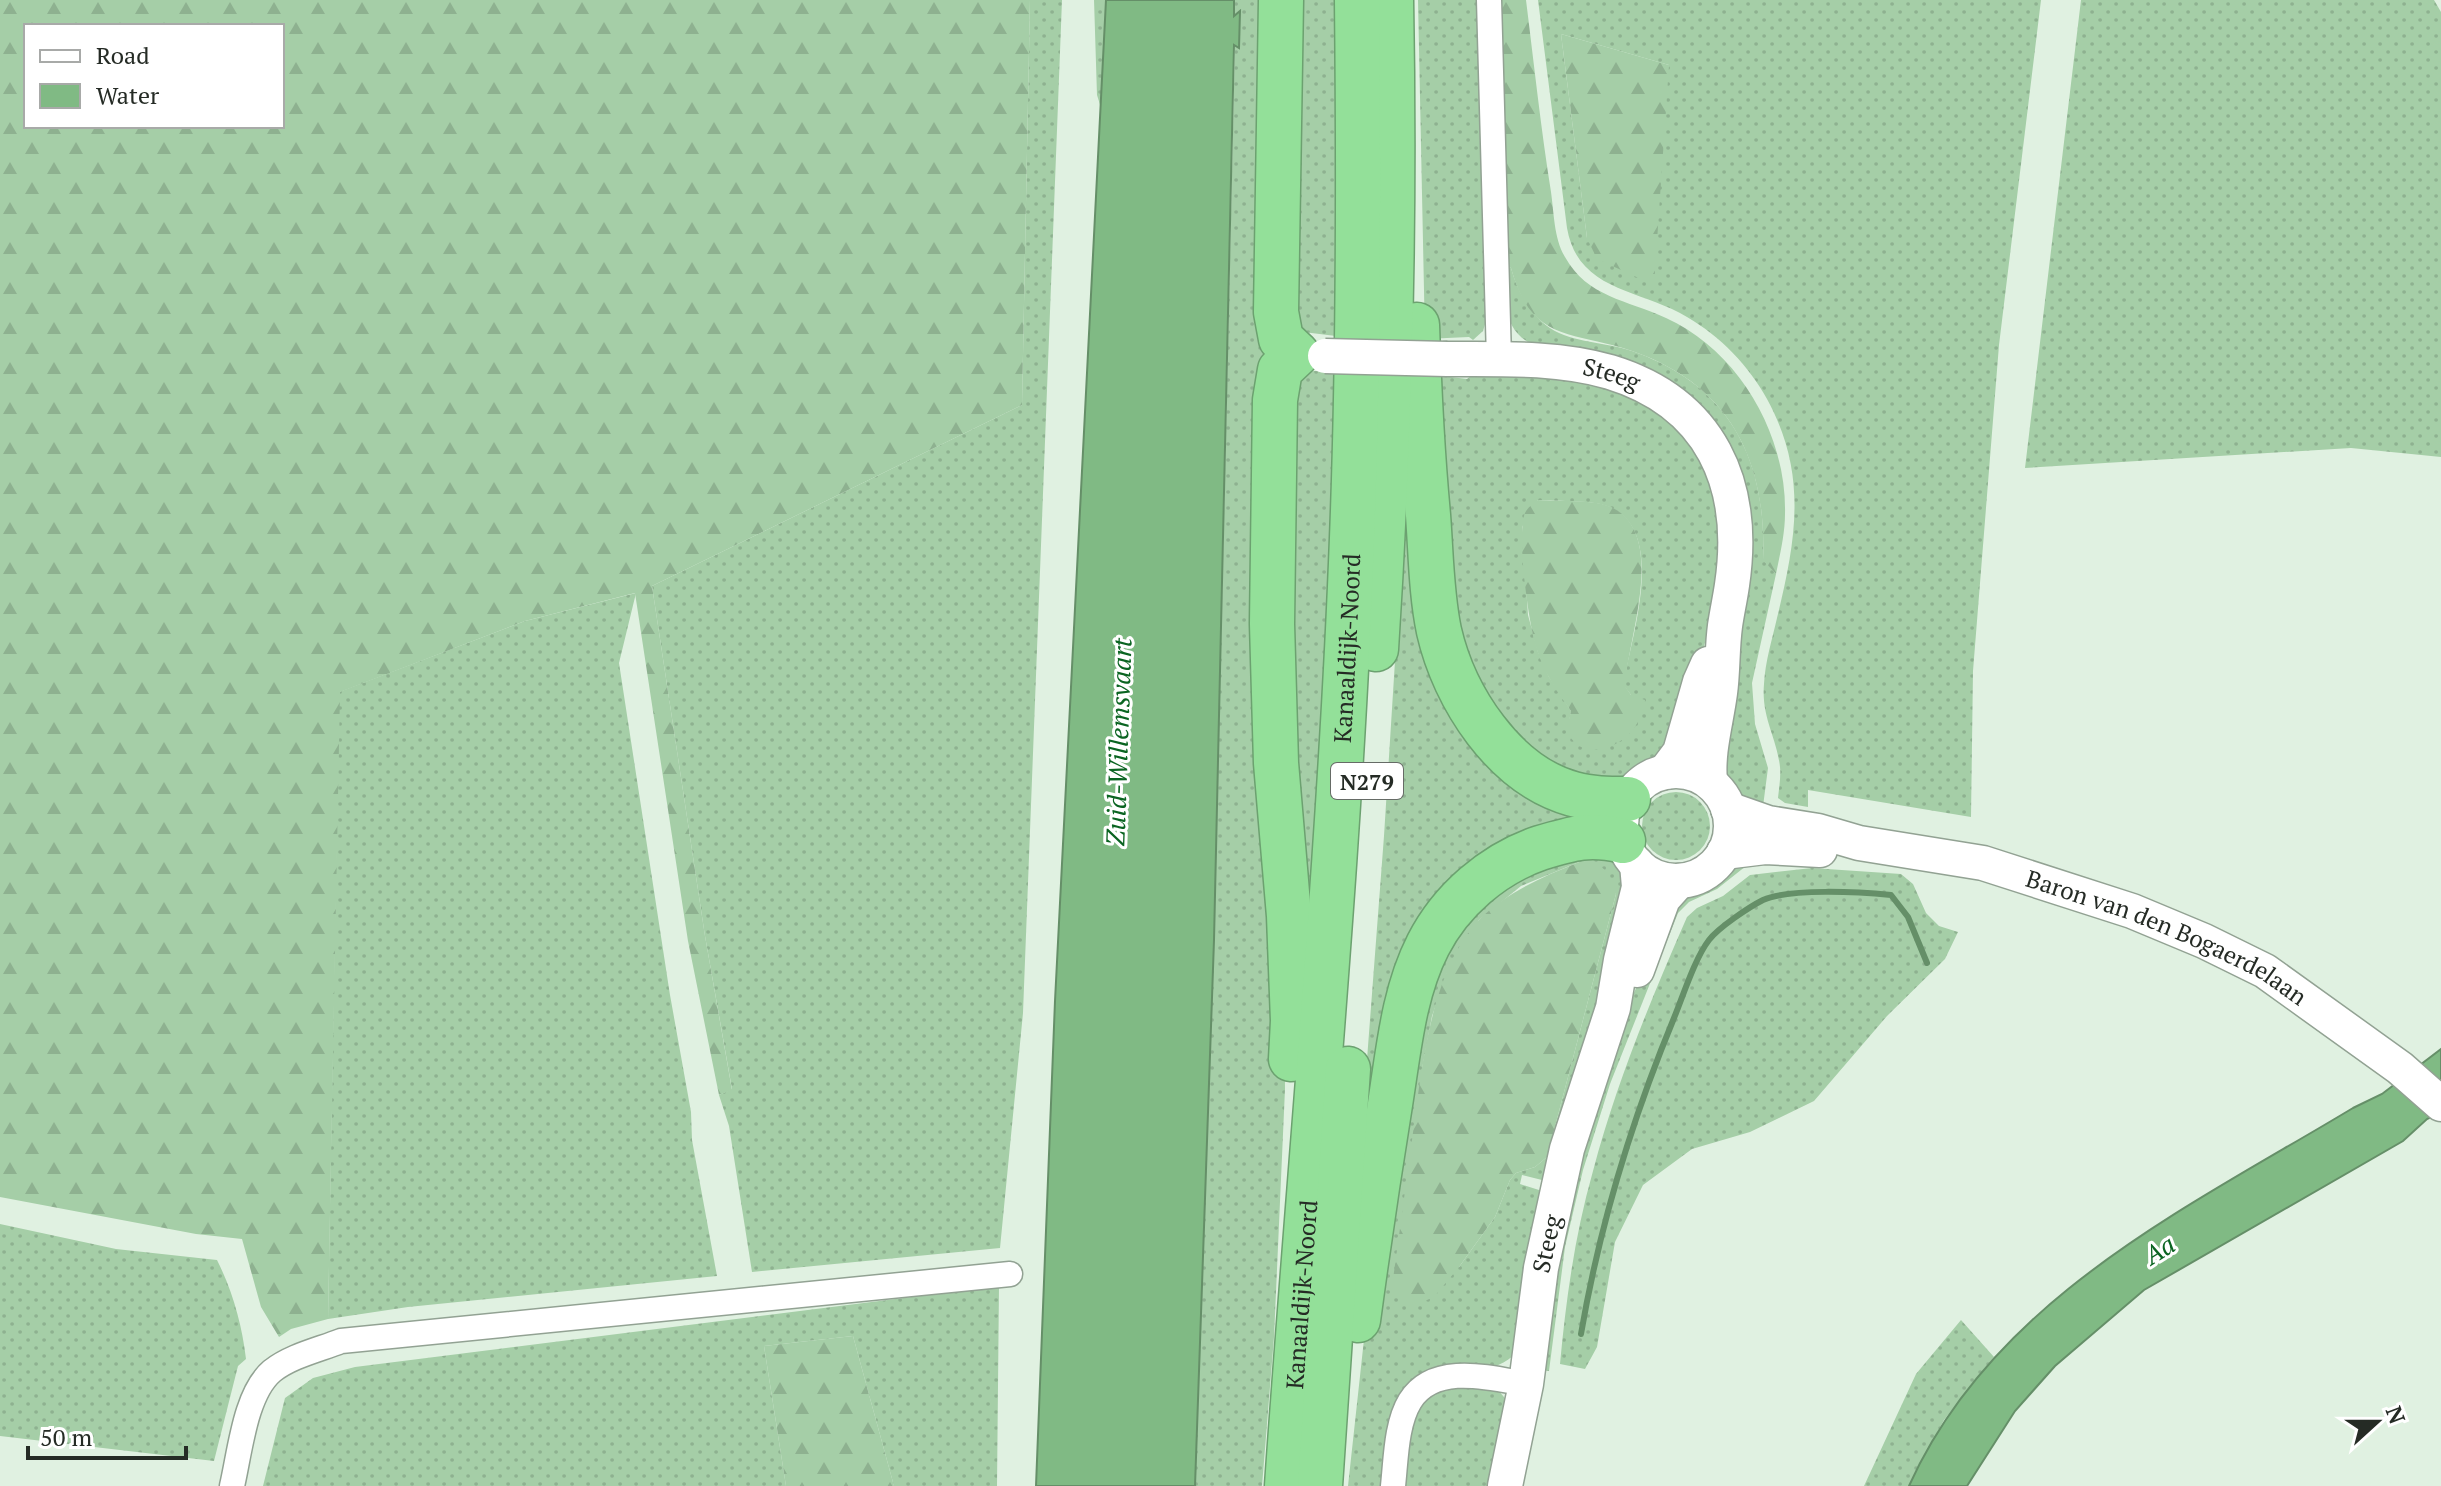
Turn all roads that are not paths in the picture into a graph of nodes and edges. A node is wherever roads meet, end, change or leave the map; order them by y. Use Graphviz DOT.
graph roads {
  1 [pos="1281,0"];
  2 [pos="1357,0"];
  3 [pos="1391,0"];
  4 [pos="1489,0"];
  5 [pos="1392,75"];
  6 [pos="1311,355"];
  7 [pos="1499,359"];
  8 [pos="1725,627"];
  9 [pos="1665,772"];
  10 [pos="1719,796"];
  11 [pos="1629,835"];
  12 [pos="1859,843"];
  13 [pos="1724,852"];
  14 [pos="1679,881"];
  15 [pos="1613,1008"];
  16 [pos="2441,1104"];
  17 [pos="1010,1274"];
  18 [pos="1526,1384"];
  19 [pos="1294,1389"];
  20 [pos="232,1486"];
  21 [pos="1287,1486"];
  22 [pos="1321,1486"];
  23 [pos="1393,1486"];
  24 [pos="1505,1486"];
  1 -- 6 [label="highway"];
  2 -- 19 [label="highway, Kanaaldijk-Noord / N279"];
  3 -- 5 [label="highway, Kanaaldijk-Noord / N279"];
  4 -- 7 [label="street"];
  5 -- 11 [label="highway, N279"];
  5 -- 22 [label="highway, Kanaaldijk-Noord / N279"];
  6 -- 7 [label="main road, Steeg, bridge"];
  6 -- 19 [label="highway, N279"];
  7 -- 8 [label="main road, Steeg"];
  8 -- 9 [label="main road, Steeg"];
  8 -- 10 [label="main road, Steeg"];
  9 -- 10 [label="main road"];
  9 -- 11 [label="main road"];
  10 -- 12 [label="main road, Baron van den Bogaerdelaan"];
  10 -- 13 [label="main road"];
  11 -- 14 [label="main road"];
  11 -- 15 [label="main road, Steeg"];
  11 -- 22 [label="highway, N279"];
  12 -- 13 [label="main road, Baron van den Bogaerdelaan"];
  12 -- 16 [label="main road, Baron van den Bogaerdelaan"];
  13 -- 14 [label="main road"];
  14 -- 15 [label="main road, Steeg"];
  15 -- 18 [label="main road, Steeg"];
  17 -- 20 [label="street"];
  18 -- 23 [label="street"];
  18 -- 24 [label="main road, Steeg"];
  19 -- 21 [label="highway, Kanaaldijk-Noord / N279"];
}
